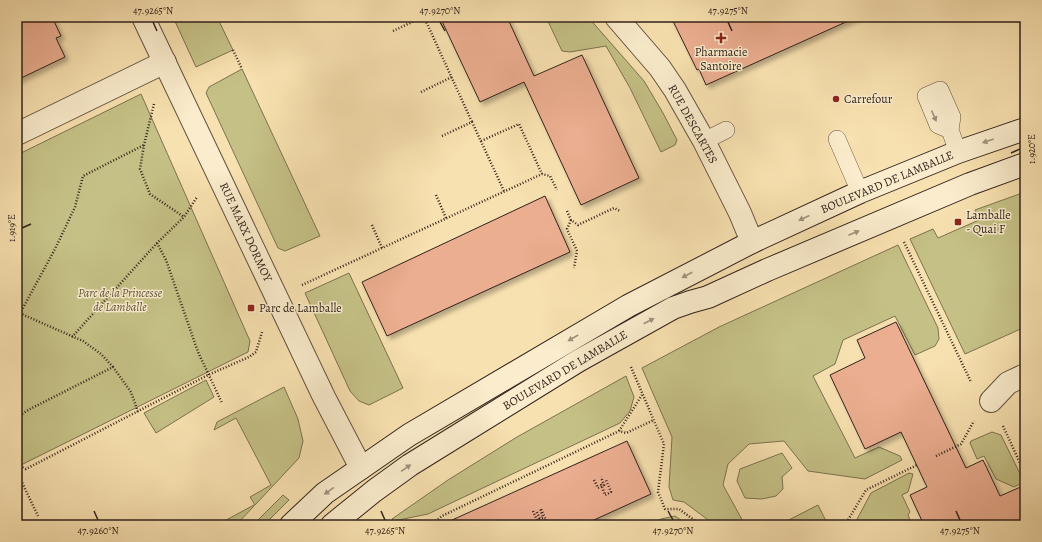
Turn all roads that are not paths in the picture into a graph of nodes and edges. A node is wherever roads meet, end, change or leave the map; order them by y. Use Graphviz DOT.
graph roads {
  1 [pos="143,17"];
  2 [pos="616,17"];
  3 [pos="165,62"];
  4 [pos="933,93"];
  5 [pos="1025,129"];
  6 [pos="726,130"];
  7 [pos="17,134"];
  8 [pos="837,139"];
  9 [pos="704,141"];
  10 [pos="958,152"];
  11 [pos="1025,164"];
  12 [pos="860,192"];
  13 [pos="752,242"];
  14 [pos="767,270"];
  15 [pos="1025,375"];
  16 [pos="991,401"];
  17 [pos="361,468"];
  18 [pos="374,491"];
  19 [pos="290,525"];
  20 [pos="332,525"];
  1 -- 3 [label="street, RUE MARX DORMOY"];
  2 -- 9 [label="street, RUE DESCARTES"];
  3 -- 7 [label="street"];
  3 -- 17 [label="street, RUE MARX DORMOY"];
  4 -- 10 [label="lane"];
  5 -- 10 [label="street, BOULEVARD DE LAMBALLE, one-way"];
  6 -- 9 [label="lane"];
  8 -- 12 [label="lane"];
  9 -- 13 [label="street, RUE DESCARTES"];
  10 -- 12 [label="street, BOULEVARD DE LAMBALLE"];
  14 -- 11 [label="street, BOULEVARD DE LAMBALLE, one-way"];
  12 -- 13 [label="street, BOULEVARD DE LAMBALLE, one-way"];
  13 -- 14 [label="street"];
  13 -- 17 [label="street, BOULEVARD DE LAMBALLE, one-way"];
  18 -- 14 [label="street, BOULEVARD DE LAMBALLE, one-way"];
  15 -- 16 [label="street"];
  17 -- 18 [label="street"];
  17 -- 19 [label="street, BOULEVARD DE LAMBALLE, one-way"];
  18 -- 20 [label="street, BOULEVARD DE LAMBALLE"];
}
